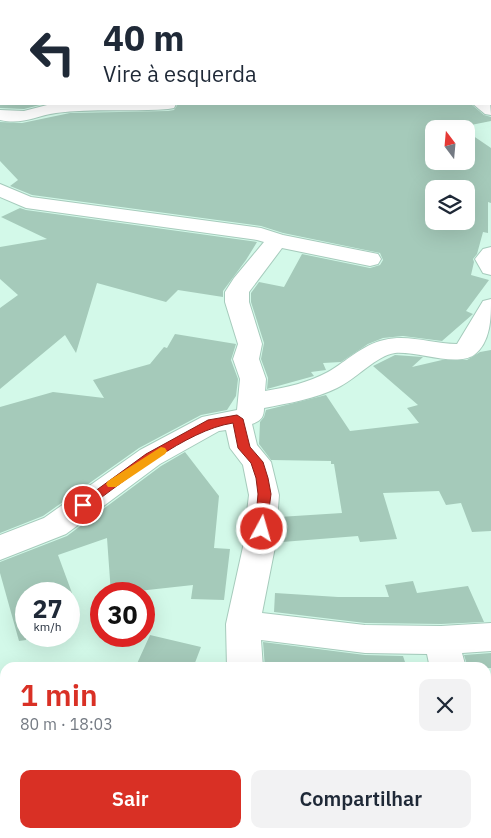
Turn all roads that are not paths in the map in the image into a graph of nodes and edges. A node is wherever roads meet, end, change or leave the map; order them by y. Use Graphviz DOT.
graph roads {
  1 [pos="158,105"];
  2 [pos="57,106"];
  3 [pos="0,115"];
  4 [pos="0,190"];
  5 [pos="277,240"];
  6 [pos="491,254"];
  7 [pos="370,259"];
  8 [pos="491,268"];
  9 [pos="491,306"];
  10 [pos="245,410"];
  11 [pos="0,548"];
  12 [pos="243,624"];
  13 [pos="491,637"];
  14 [pos="444,654"];
  15 [pos="245,662"];
  1 -- 2 [label="street"];
  2 -- 3 [label="street"];
  4 -- 5 [label="street"];
  5 -- 7 [label="street"];
  5 -- 10 [label="street"];
  6 -- 8 [label="street"];
  9 -- 10 [label="street"];
  10 -- 11 [label="street"];
  10 -- 12 [label="street"];
  12 -- 14 [label="street"];
  12 -- 15 [label="street"];
  13 -- 14 [label="street"];
}
